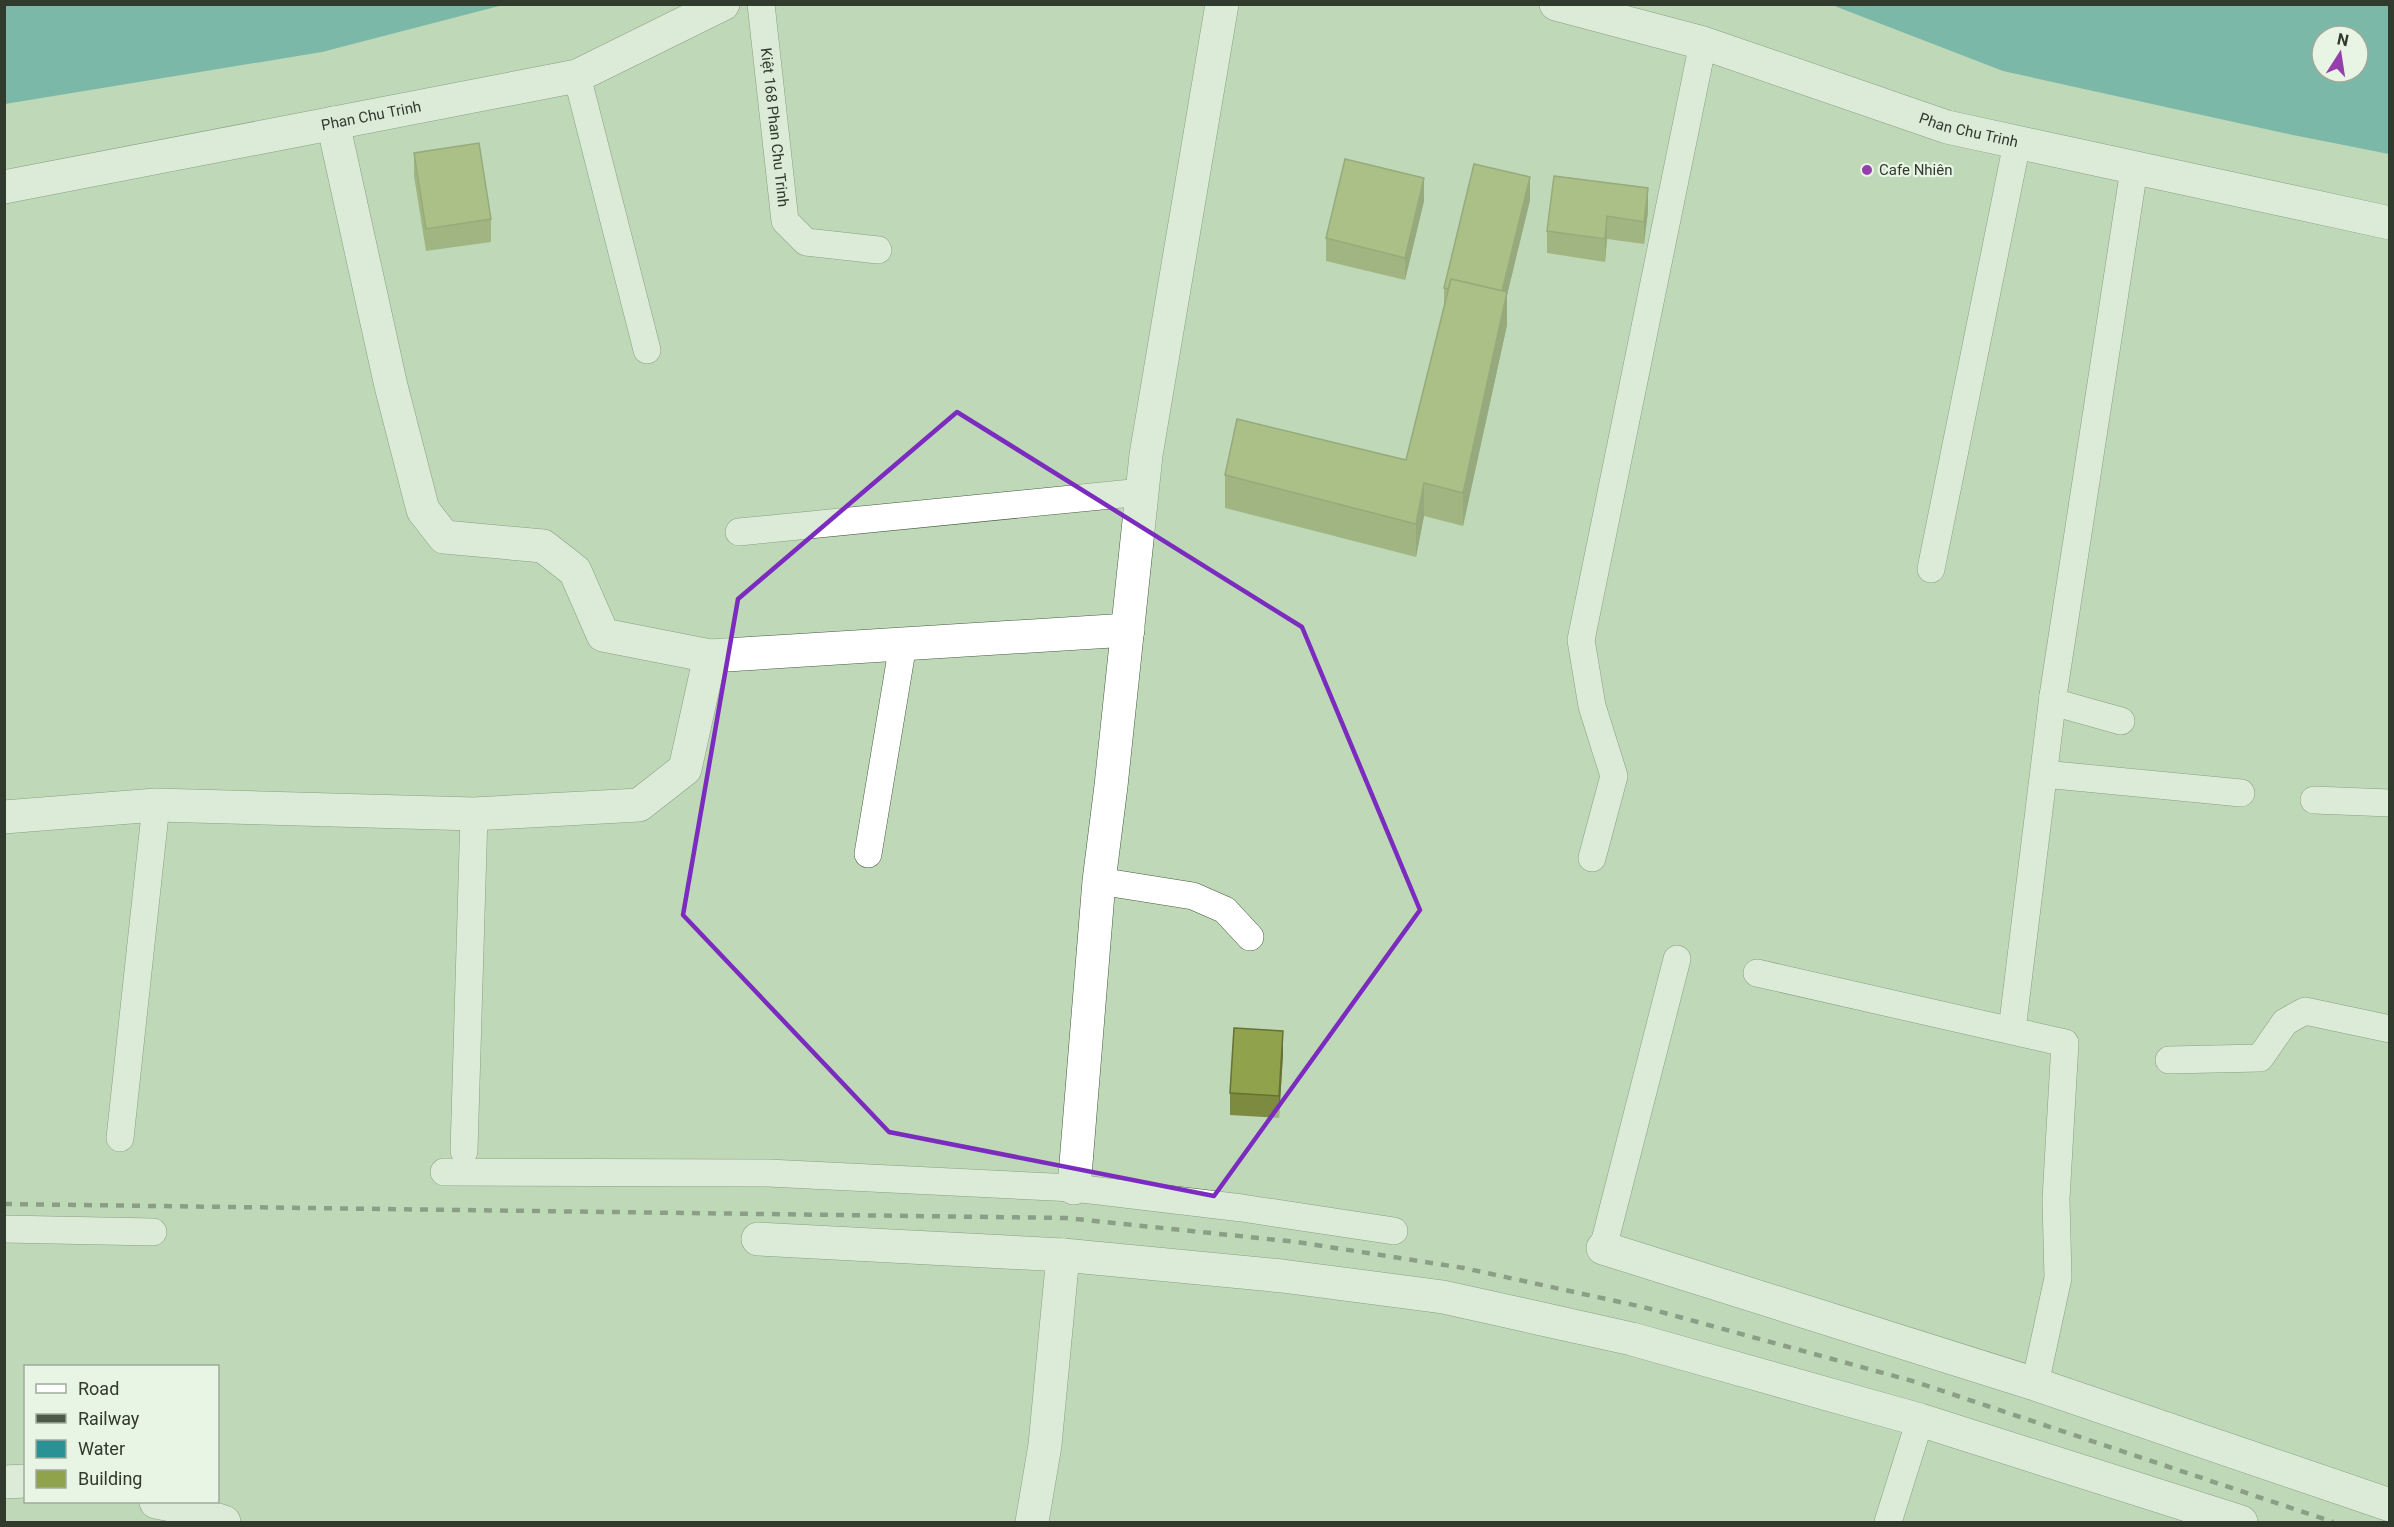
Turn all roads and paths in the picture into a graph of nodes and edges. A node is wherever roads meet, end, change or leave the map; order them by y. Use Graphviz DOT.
graph roads {
  1 [pos="723,4"];
  2 [pos="761,4"];
  3 [pos="1222,4"];
  4 [pos="1556,4"];
  5 [pos="1704,42"];
  6 [pos="577,76"];
  7 [pos="333,123"];
  8 [pos="2017,143"];
  9 [pos="2134,170"];
  10 [pos="4,186"];
  11 [pos="2390,223"];
  12 [pos="878,250"];
  13 [pos="647,350"];
  14 [pos="1142,492"];
  15 [pos="740,532"];
  16 [pos="1931,569"];
  17 [pos="1128,630"];
  18 [pos="903,644"];
  19 [pos="710,656"];
  20 [pos="2053,696"];
  21 [pos="2121,722"];
  22 [pos="2044,774"];
  23 [pos="2241,793"];
  24 [pos="2314,800"];
  25 [pos="2390,803"];
  26 [pos="156,805"];
  27 [pos="474,814"];
  28 [pos="4,817"];
  29 [pos="868,854"];
  30 [pos="1592,858"];
  31 [pos="1099,881"];
  32 [pos="1250,937"];
  33 [pos="1677,959"];
  34 [pos="1757,973"];
  35 [pos="2390,1029"];
  36 [pos="2012,1030"];
  37 [pos="2169,1060"];
  38 [pos="120,1138"];
  39 [pos="464,1150"];
  40 [pos="444,1172"];
  41 [pos="1074,1188"];
  42 [pos="4,1229"];
  43 [pos="1394,1231"];
  44 [pos="153,1232"];
  45 [pos="758,1239"];
  46 [pos="1603,1248"];
  47 [pos="1063,1255"];
  48 [pos="2035,1384"];
  49 [pos="1920,1420"];
  50 [pos="24,1480"];
  51 [pos="4,1482"];
  52 [pos="161,1503"];
  53 [pos="2390,1505"];
  54 [pos="224,1522"];
  55 [pos="1032,1522"];
  56 [pos="1888,1522"];
  57 [pos="2241,1522"];
  1 -- 6 [label="street, Phan Chu Trinh"];
  2 -- 12 [label="lane, Kiệt 168 Phan Chu Trinh"];
  3 -- 14 [label="street"];
  4 -- 5 [label="street, Phan Chu Trinh"];
  5 -- 8 [label="street, Phan Chu Trinh"];
  5 -- 30 [label="lane"];
  6 -- 7 [label="street, Phan Chu Trinh"];
  6 -- 13 [label="lane"];
  7 -- 10 [label="street, Phan Chu Trinh"];
  7 -- 19 [label="street"];
  8 -- 9 [label="street, Phan Chu Trinh"];
  8 -- 16 [label="lane"];
  9 -- 11 [label="street, Phan Chu Trinh"];
  9 -- 20 [label="lane"];
  14 -- 15 [label="lane"];
  14 -- 17 [label="street"];
  17 -- 18 [label="street"];
  17 -- 31 [label="street"];
  18 -- 19 [label="street"];
  18 -- 29 [label="lane"];
  19 -- 27 [label="street"];
  20 -- 21 [label="lane"];
  20 -- 22 [label="lane"];
  22 -- 23 [label="lane"];
  22 -- 36 [label="lane"];
  24 -- 25 [label="lane"];
  26 -- 27 [label="street"];
  26 -- 28 [label="street"];
  26 -- 38 [label="lane"];
  27 -- 39 [label="lane"];
  31 -- 32 [label="lane"];
  31 -- 41 [label="street"];
  33 -- 46 [label="lane"];
  34 -- 36 [label="lane"];
  35 -- 37 [label="lane"];
  36 -- 48 [label="lane"];
  40 -- 41 [label="lane"];
  41 -- 43 [label="lane"];
  42 -- 44 [label="lane"];
  45 -- 47 [label="street"];
  46 -- 48 [label="street"];
  47 -- 49 [label="street"];
  47 -- 55 [label="street"];
  48 -- 53 [label="street"];
  49 -- 56 [label="lane"];
  49 -- 57 [label="street"];
  50 -- 51 [label="street"];
  52 -- 54 [label="street"];
}
